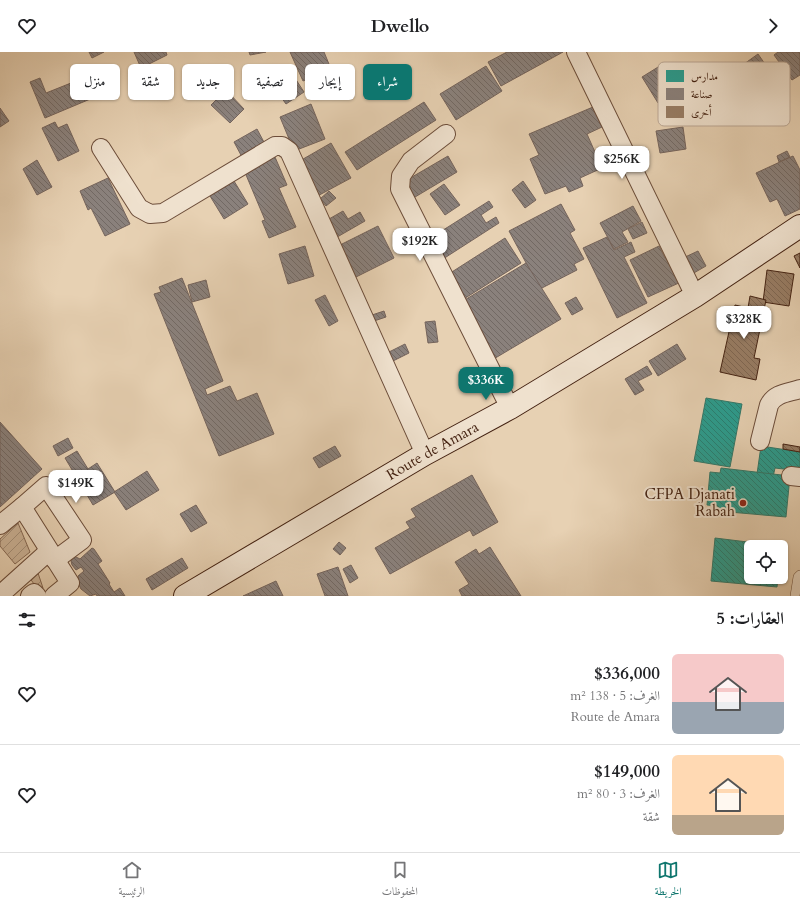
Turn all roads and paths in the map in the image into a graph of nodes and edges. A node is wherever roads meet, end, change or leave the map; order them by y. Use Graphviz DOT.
graph roads {
  1 [pos="576,52"];
  2 [pos="446,134"];
  3 [pos="101,148"];
  4 [pos="800,226"];
  5 [pos="695,296"];
  6 [pos="800,389"];
  7 [pos="510,408"];
  8 [pos="760,441"];
  9 [pos="425,454"];
  10 [pos="22,507"];
  11 [pos="0,525"];
  12 [pos="52,555"];
  13 [pos="800,575"];
  14 [pos="7,588"];
  15 [pos="30,596"];
  16 [pos="37,596"];
  17 [pos="54,596"];
  18 [pos="185,596"];
  19 [pos="795,596"];
  1 -- 5 [label="street"];
  2 -- 7 [label="street"];
  3 -- 9 [label="street"];
  4 -- 5 [label="street, Route de Amara"];
  5 -- 7 [label="street, Route de Amara"];
  6 -- 8 [label="street"];
  7 -- 9 [label="street, Route de Amara"];
  9 -- 18 [label="street, Route de Amara"];
  10 -- 11 [label="street"];
  10 -- 12 [label="street"];
  10 -- 12 [label="street"];
  12 -- 14 [label="street"];
  12 -- 17 [label="street"];
  13 -- 19 [label="lane"];
  15 -- 16 [label="street"];
}
